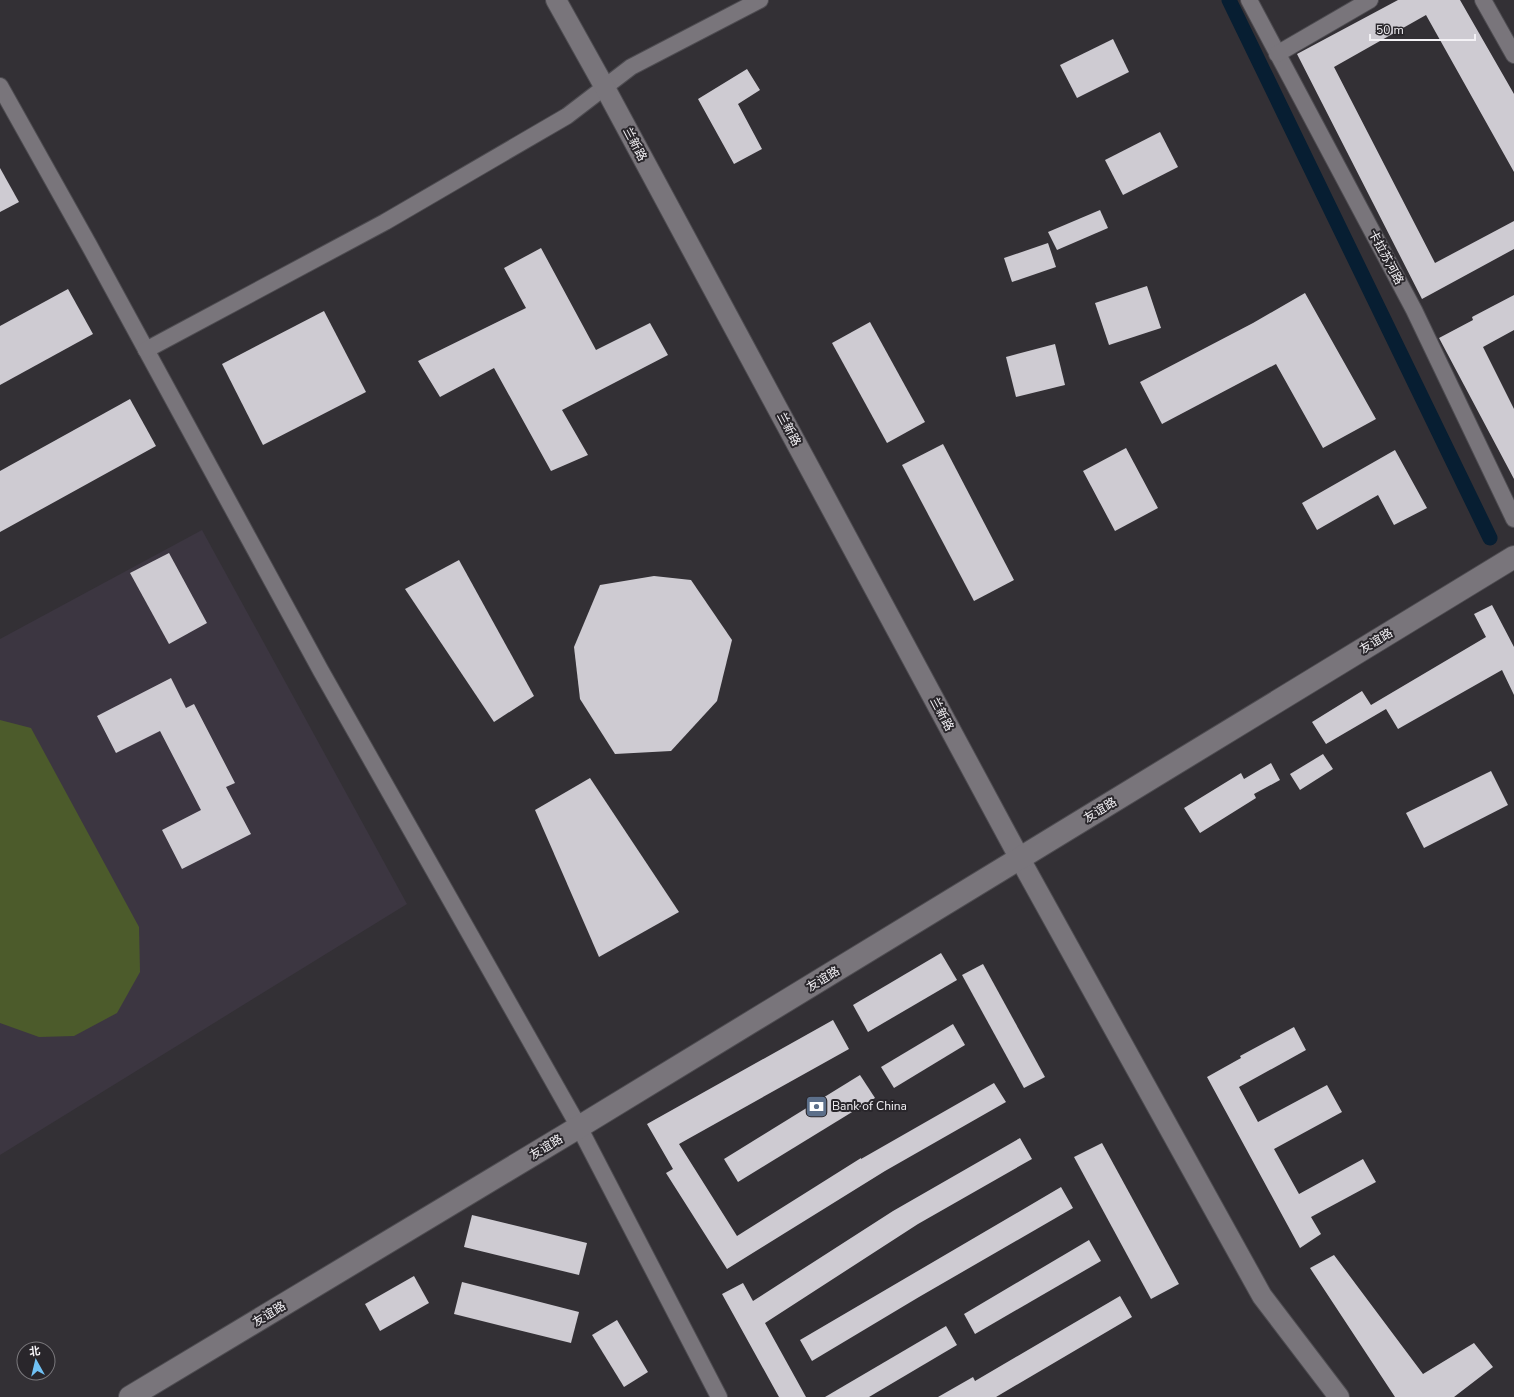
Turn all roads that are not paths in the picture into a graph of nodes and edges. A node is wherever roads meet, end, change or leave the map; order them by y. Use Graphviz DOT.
graph roads {
  1 [pos="556,0"];
  2 [pos="760,0"];
  3 [pos="1249,0"];
  4 [pos="1370,0"];
  5 [pos="1483,0"];
  6 [pos="1277,54"];
  7 [pos="1514,55"];
  8 [pos="0,86"];
  9 [pos="604,86"];
  10 [pos="146,350"];
  11 [pos="1514,519"];
  12 [pos="1514,557"];
  13 [pos="1020,859"];
  14 [pos="579,1127"];
  15 [pos="130,1397"];
  16 [pos="719,1397"];
  17 [pos="1338,1397"];
  1 -- 9 [label="street, 兰新路"];
  2 -- 9 [label="street"];
  3 -- 6 [label="street, 卡拉苏河路"];
  4 -- 6 [label="street"];
  5 -- 7 [label="street"];
  6 -- 11 [label="street, 卡拉苏河路"];
  8 -- 10 [label="street"];
  9 -- 10 [label="street"];
  9 -- 13 [label="street, 兰新路"];
  10 -- 14 [label="street"];
  12 -- 13 [label="main road, 友谊路"];
  13 -- 14 [label="main road, 友谊路"];
  13 -- 17 [label="street, 兰新路"];
  14 -- 15 [label="main road, 友谊路"];
  14 -- 16 [label="street"];
}
